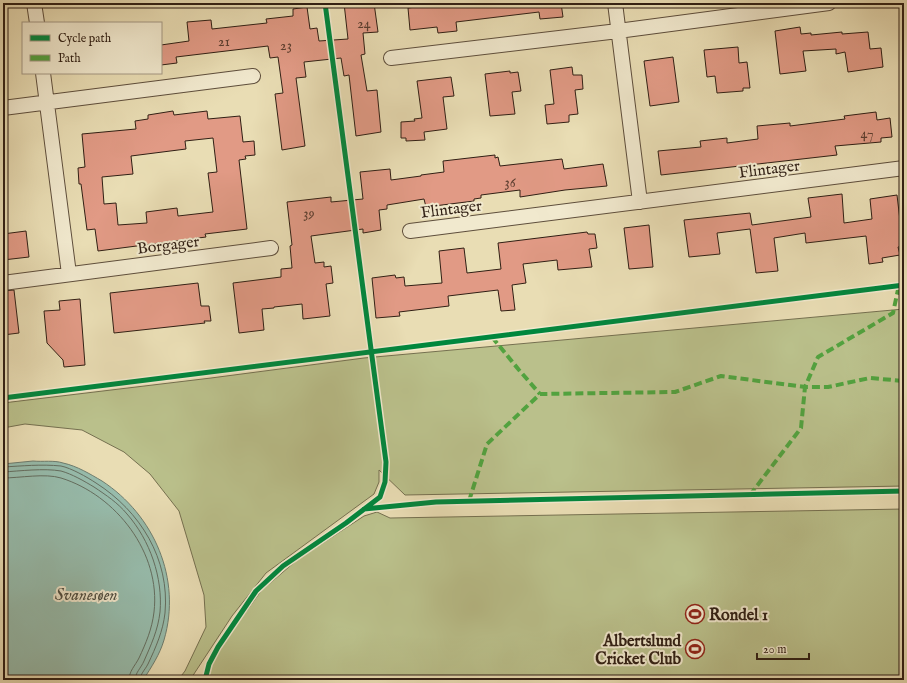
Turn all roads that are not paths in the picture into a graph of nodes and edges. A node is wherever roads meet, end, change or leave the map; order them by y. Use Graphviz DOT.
graph roads {
  1 [pos="34,3"];
  2 [pos="615,3"];
  3 [pos="829,3"];
  4 [pos="37,22"];
  5 [pos="618,31"];
  6 [pos="391,58"];
  7 [pos="43,74"];
  8 [pos="253,76"];
  9 [pos="47,103"];
  10 [pos="3,108"];
  11 [pos="904,168"];
  12 [pos="640,202"];
  13 [pos="410,231"];
  14 [pos="271,248"];
  15 [pos="69,274"];
  16 [pos="3,283"];
  1 -- 4 [label="street"];
  2 -- 5 [label="street"];
  3 -- 5 [label="street"];
  5 -- 6 [label="street"];
  5 -- 12 [label="street"];
  7 -- 9 [label="street"];
  8 -- 9 [label="street"];
  9 -- 10 [label="street"];
  9 -- 15 [label="street"];
  11 -- 12 [label="street, Flintager"];
  12 -- 13 [label="street, Flintager"];
  14 -- 15 [label="street, Borgager"];
  15 -- 16 [label="street, Borgager"];
}
